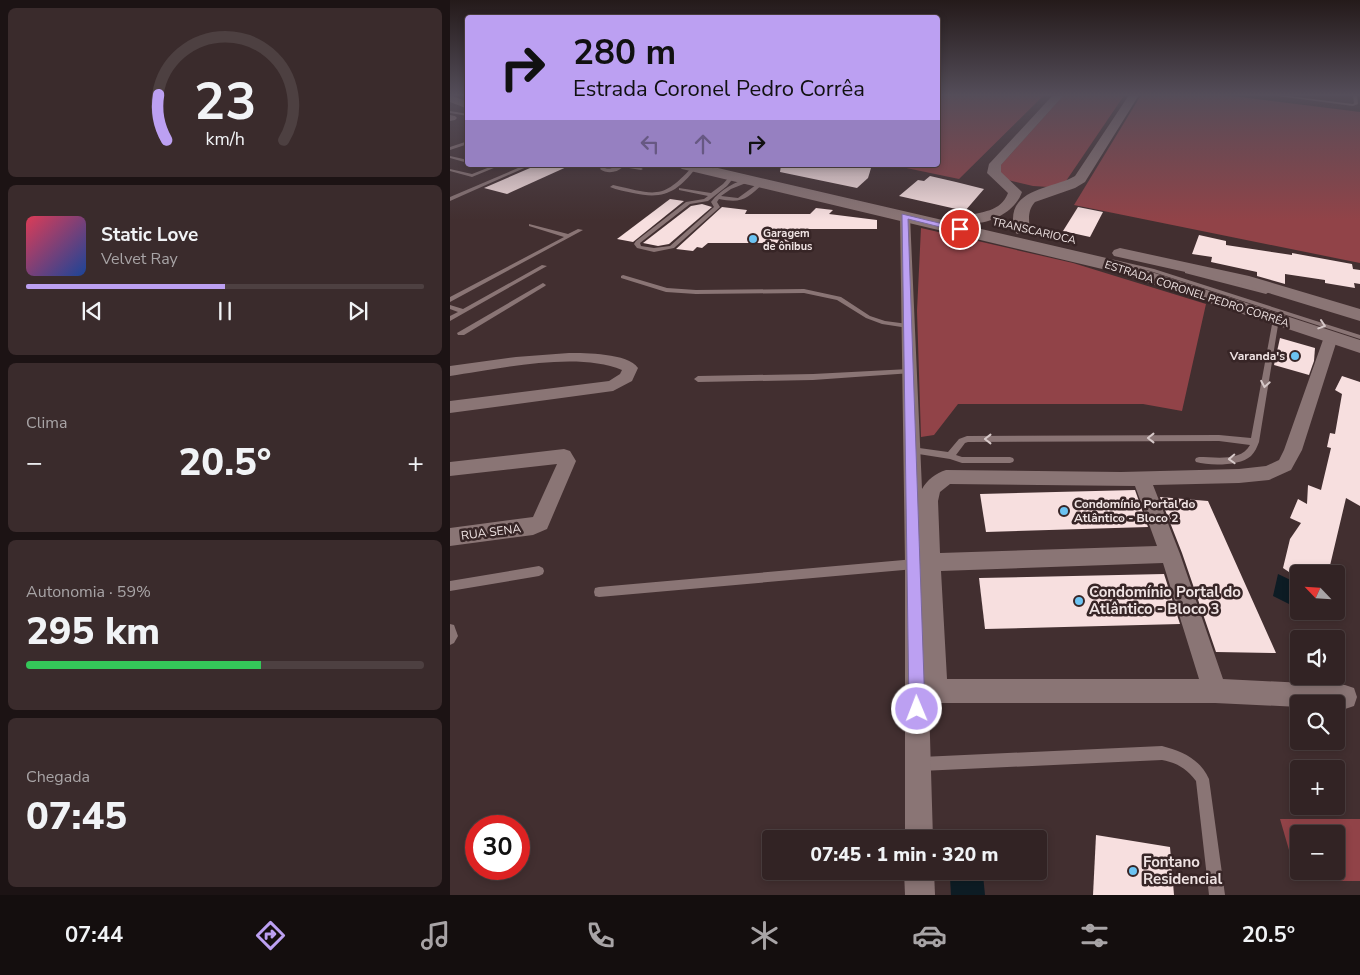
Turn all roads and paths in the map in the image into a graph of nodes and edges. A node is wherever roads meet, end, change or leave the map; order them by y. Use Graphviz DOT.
graph roads {
  1 [pos="1020,137"];
  2 [pos="1106,137"];
  3 [pos="465,143"];
  4 [pos="450,149"];
  5 [pos="450,157"];
  6 [pos="465,161"];
  7 [pos="487,167"];
  8 [pos="523,167"];
  9 [pos="604,167"];
  10 [pos="620,167"];
  11 [pos="632,167"];
  12 [pos="691,167"];
  13 [pos="696,167"];
  14 [pos="703,167"];
  15 [pos="724,167"];
  16 [pos="491,168"];
  17 [pos="641,169"];
  18 [pos="450,170"];
  19 [pos="735,170"];
  20 [pos="756,181"];
  21 [pos="1002,181"];
  22 [pos="613,187"];
  23 [pos="681,189"];
  24 [pos="1056,190"];
  25 [pos="714,197"];
  26 [pos="450,199"];
  27 [pos="905,216"];
  28 [pos="969,219"];
  29 [pos="530,225"];
  30 [pos="580,230"];
  31 [pos="1022,231"];
  32 [pos="568,236"];
  33 [pos="544,266"];
  34 [pos="623,277"];
  35 [pos="543,285"];
  36 [pos="1246,289"];
  37 [pos="450,300"];
  38 [pos="1224,301"];
  39 [pos="450,306"];
  40 [pos="1360,314"];
  41 [pos="467,317"];
  42 [pos="450,319"];
  43 [pos="1276,319"];
  44 [pos="1360,321"];
  45 [pos="908,326"];
  46 [pos="461,333"];
  47 [pos="1331,337"];
  48 [pos="1360,337"];
  49 [pos="1360,347"];
  50 [pos="450,371"];
  51 [pos="909,371"];
  52 [pos="698,379"];
  53 [pos="450,407"];
  54 [pos="1255,442"];
  55 [pos="912,450"];
  56 [pos="950,456"];
  57 [pos="1010,460"];
  58 [pos="1199,460"];
  59 [pos="450,469"];
  60 [pos="1141,478"];
  61 [pos="450,537"];
  62 [pos="1170,554"];
  63 [pos="923,563"];
  64 [pos="539,571"];
  65 [pos="450,586"];
  66 [pos="599,592"];
  67 [pos="450,629"];
  68 [pos="450,639"];
  69 [pos="926,691"];
  70 [pos="1215,691"];
  71 [pos="1319,695"];
  72 [pos="918,764"];
  73 [pos="919,830"];
  74 [pos="919,880"];
  75 [pos="920,895"];
  76 [pos="1217,895"];
  1 -- 21 [label="main road"];
  2 -- 24 [label="main road"];
  3 -- 4 [label="lane"];
  5 -- 6 [label="lane"];
  7 -- 16 [label="lane"];
  8 -- 26 [label="lane"];
  9 -- 10 [label="lane"];
  11 -- 17 [label="lane"];
  12 -- 22 [label="lane"];
  13 -- 36 [label="lane, TRANSCARIOCA"];
  14 -- 19 [label="main road, ESTRADA CORONEL PEDRO CORRÊA"];
  15 -- 36 [label="lane, TRANSCARIOCA"];
  16 -- 18 [label="lane"];
  19 -- 20 [label="main road, ESTRADA CORONEL PEDRO CORRÊA"];
  19 -- 25 [label="lane"];
  19 -- 28 [label="main road, ESTRADA CORONEL PEDRO CORRÊA"];
  20 -- 25 [label="lane"];
  20 -- 25 [label="lane"];
  20 -- 27 [label="main road, ESTRADA CORONEL PEDRO CORRÊA"];
  21 -- 24 [label="main road"];
  21 -- 28 [label="main road"];
  23 -- 25 [label="lane"];
  24 -- 31 [label="main road"];
  25 -- 25 [label="lane"];
  27 -- 38 [label="main road, ESTRADA CORONEL PEDRO CORRÊA"];
  27 -- 45 [label="street"];
  28 -- 31 [label="main road, ESTRADA CORONEL PEDRO CORRÊA"];
  29 -- 32 [label="lane"];
  30 -- 32 [label="lane"];
  31 -- 36 [label="main road, ESTRADA CORONEL PEDRO CORRÊA"];
  32 -- 37 [label="lane"];
  33 -- 41 [label="lane"];
  34 -- 45 [label="lane"];
  35 -- 41 [label="lane"];
  36 -- 38 [label="main road"];
  36 -- 40 [label="main road, ESTRADA CORONEL PEDRO CORRÊA"];
  36 -- 44 [label="lane, TRANSCARIOCA"];
  36 -- 48 [label="lane, TRANSCARIOCA, one-way"];
  38 -- 43 [label="main road, ESTRADA CORONEL PEDRO CORRÊA"];
  39 -- 41 [label="lane"];
  41 -- 42 [label="lane"];
  41 -- 46 [label="lane"];
  43 -- 47 [label="main road, ESTRADA CORONEL PEDRO CORRÊA"];
  43 -- 54 [label="lane, one-way"];
  45 -- 51 [label="street"];
  47 -- 49 [label="main road, ESTRADA CORONEL PEDRO CORRÊA"];
  47 -- 60 [label="street"];
  50 -- 53 [label="street"];
  51 -- 52 [label="lane"];
  51 -- 55 [label="street"];
  54 -- 56 [label="lane, one-way"];
  54 -- 58 [label="lane, one-way"];
  55 -- 56 [label="lane"];
  55 -- 63 [label="street"];
  56 -- 57 [label="lane"];
  59 -- 61 [label="street, RUA SENA"];
  60 -- 62 [label="street"];
  60 -- 63 [label="street"];
  62 -- 63 [label="street"];
  62 -- 70 [label="street"];
  63 -- 66 [label="lane"];
  63 -- 69 [label="street"];
  64 -- 65 [label="lane"];
  67 -- 68 [label="lane"];
  69 -- 70 [label="street"];
  69 -- 72 [label="street"];
  70 -- 71 [label="street"];
  72 -- 73 [label="street"];
  72 -- 76 [label="lane"];
  74 -- 75 [label="street"];
}
